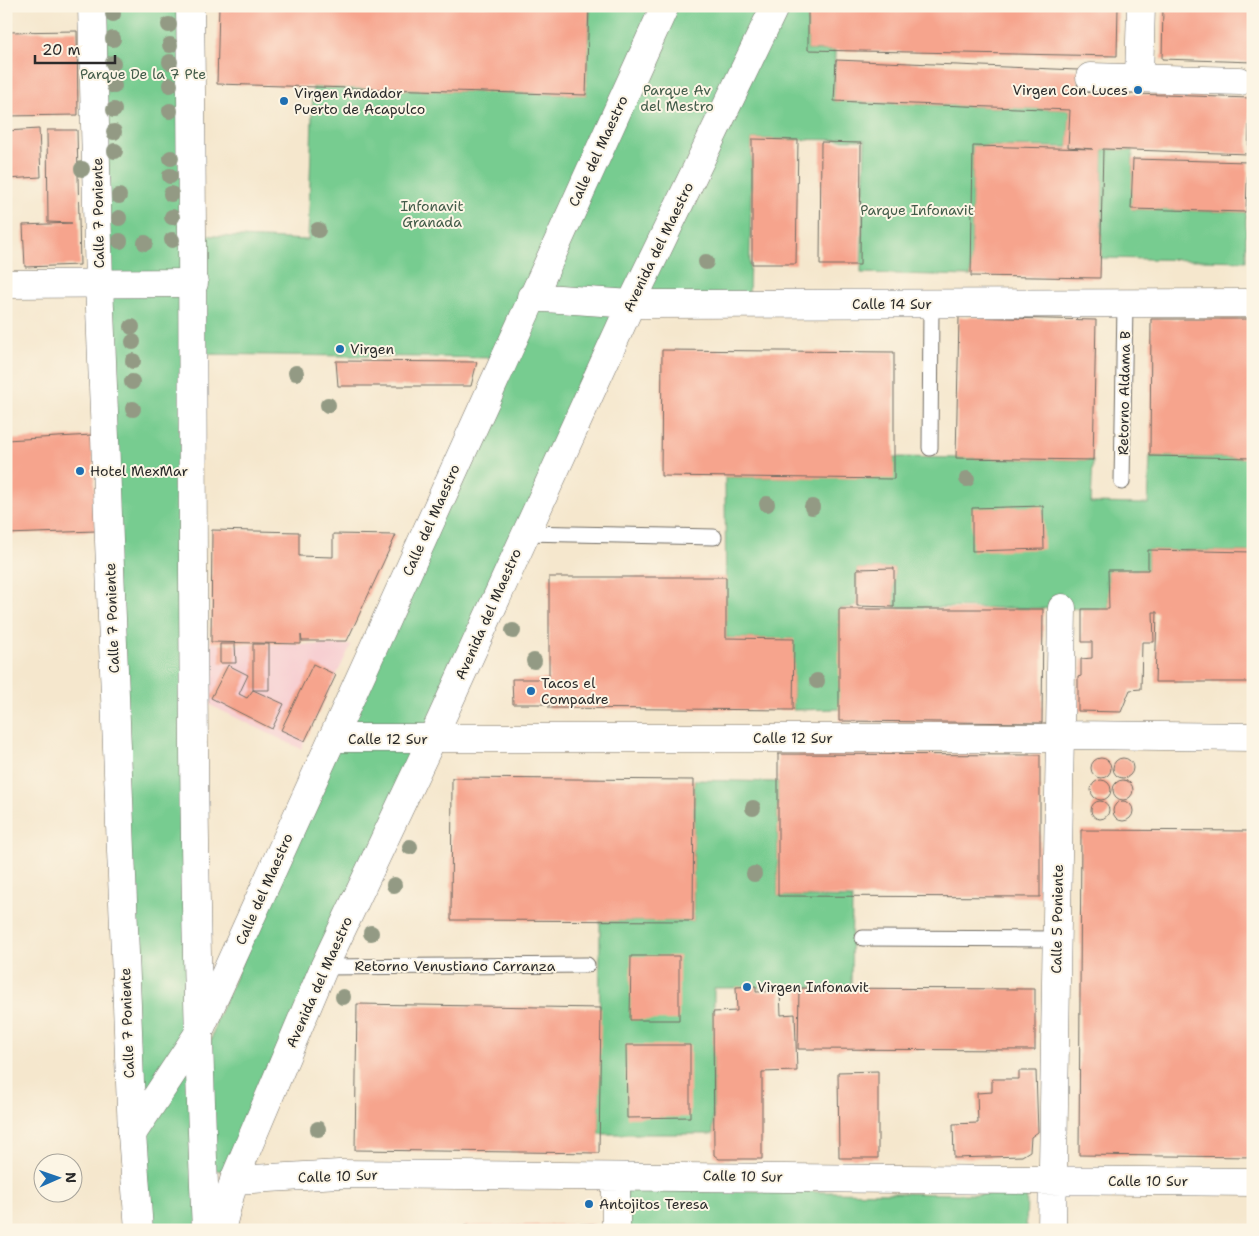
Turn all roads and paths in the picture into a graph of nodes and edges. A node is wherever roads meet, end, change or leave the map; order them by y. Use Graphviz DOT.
graph roads {
  1 [pos="92,6"];
  2 [pos="190,6"];
  3 [pos="665,6"];
  4 [pos="775,6"];
  5 [pos="1141,6"];
  6 [pos="1090,77"];
  7 [pos="1139,78"];
  8 [pos="1240,81"];
  9 [pos="99,283"];
  10 [pos="194,283"];
  11 [pos="6,284"];
  12 [pos="531,297"];
  13 [pos="1253,303"];
  14 [pos="631,304"];
  15 [pos="931,304"];
  16 [pos="1125,305"];
  17 [pos="930,448"];
  18 [pos="1122,482"];
  19 [pos="525,533"];
  20 [pos="714,538"];
  21 [pos="1062,608"];
  22 [pos="1253,737"];
  23 [pos="332,738"];
  24 [pos="1060,738"];
  25 [pos="432,739"];
  26 [pos="863,938"];
  27 [pos="1057,939"];
  28 [pos="586,965"];
  29 [pos="324,967"];
  30 [pos="198,1034"];
  31 [pos="132,1134"];
  32 [pos="616,1178"];
  33 [pos="234,1180"];
  34 [pos="1054,1181"];
  35 [pos="1253,1182"];
  36 [pos="140,1230"];
  37 [pos="206,1230"];
  38 [pos="221,1230"];
  39 [pos="616,1230"];
  40 [pos="1052,1230"];
  1 -- 9 [label="street, Calle 7 Poniente"];
  2 -- 10 [label="street"];
  3 -- 12 [label="street, Calle del Maestro"];
  4 -- 14 [label="street, Avenida del Maestro"];
  5 -- 7 [label="street"];
  6 -- 7 [label="street"];
  7 -- 8 [label="street"];
  9 -- 10 [label="street"];
  9 -- 11 [label="street"];
  9 -- 31 [label="street, Calle 7 Poniente"];
  10 -- 30 [label="street"];
  12 -- 14 [label="street, Calle 14 Sur"];
  12 -- 23 [label="street, Calle del Maestro"];
  13 -- 16 [label="street, Calle 14 Sur"];
  14 -- 15 [label="street, Calle 14 Sur"];
  14 -- 19 [label="street, Avenida del Maestro"];
  15 -- 16 [label="street, Calle 14 Sur"];
  15 -- 17 [label="lane"];
  16 -- 18 [label="lane, Retorno Aldama B"];
  19 -- 20 [label="lane"];
  19 -- 25 [label="street, Avenida del Maestro"];
  21 -- 24 [label="street, Calle 5 Poniente"];
  22 -- 24 [label="street, Calle 12 Sur"];
  23 -- 25 [label="street, Calle 12 Sur"];
  23 -- 30 [label="street, Calle del Maestro"];
  24 -- 25 [label="street, Calle 12 Sur"];
  24 -- 27 [label="street, Calle 5 Poniente"];
  25 -- 29 [label="street, Avenida del Maestro"];
  26 -- 27 [label="lane"];
  27 -- 34 [label="street, Calle 5 Poniente"];
  28 -- 29 [label="lane, Retorno Venustiano Carranza"];
  29 -- 33 [label="street, Avenida del Maestro"];
  30 -- 31 [label="street, Calle del Maestro"];
  30 -- 37 [label="street"];
  31 -- 36 [label="street, Calle 7 Poniente"];
  32 -- 33 [label="street, Calle 10 Sur"];
  32 -- 34 [label="street, Calle 10 Sur"];
  32 -- 39 [label="street"];
  33 -- 38 [label="street, Avenida del Maestro"];
  34 -- 35 [label="street, Calle 10 Sur"];
  34 -- 40 [label="street, Calle 5 Poniente"];
}
